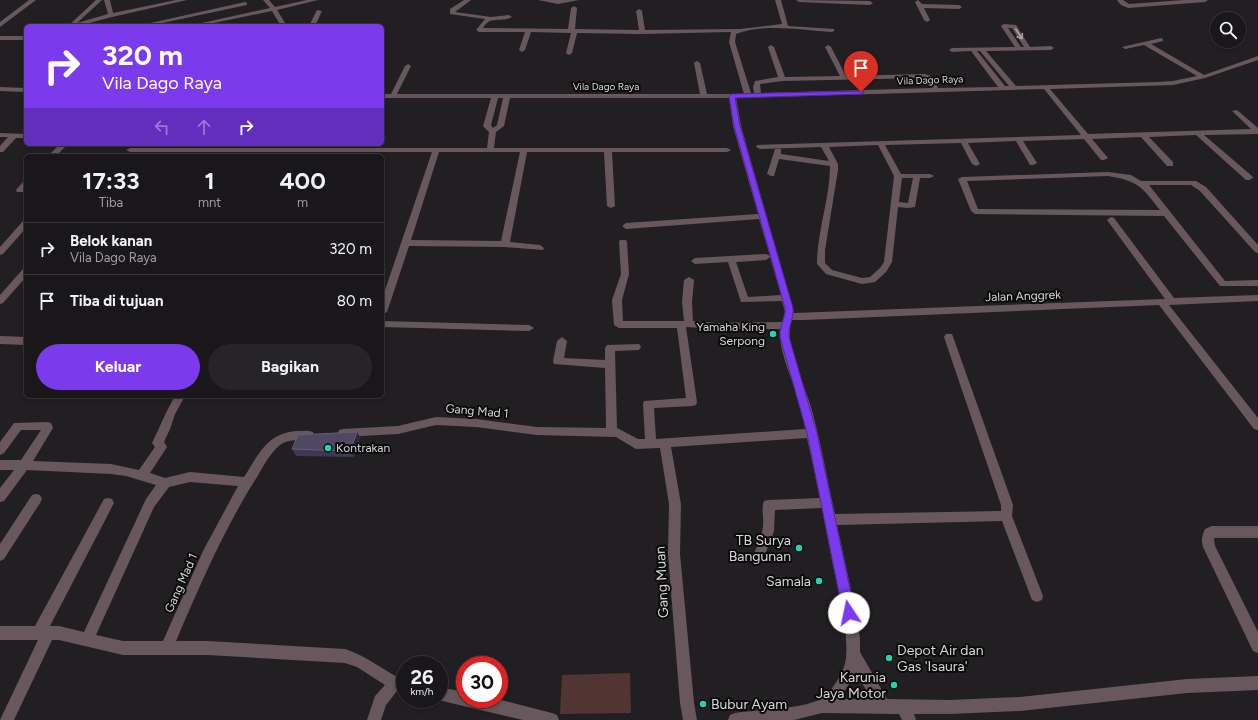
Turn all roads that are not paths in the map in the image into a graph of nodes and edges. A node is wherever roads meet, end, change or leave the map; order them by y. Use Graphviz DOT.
graph roads {
  1 [pos="34,0"];
  2 [pos="99,0"];
  3 [pos="107,0"];
  4 [pos="184,0"];
  5 [pos="266,0"];
  6 [pos="315,0"];
  7 [pos="468,0"];
  8 [pos="541,0"];
  9 [pos="576,0"];
  10 [pos="778,0"];
  11 [pos="799,0"];
  12 [pos="917,0"];
  13 [pos="1120,0"];
  14 [pos="1205,0"];
  15 [pos="300,1"];
  16 [pos="870,3"];
  17 [pos="245,4"];
  18 [pos="920,6"];
  19 [pos="959,7"];
  20 [pos="574,8"];
  21 [pos="274,9"];
  22 [pos="319,11"];
  23 [pos="639,11"];
  24 [pos="111,15"];
  25 [pos="509,17"];
  26 [pos="490,18"];
  27 [pos="927,20"];
  28 [pos="72,24"];
  29 [pos="77,24"];
  30 [pos="150,24"];
  31 [pos="201,24"];
  32 [pos="283,24"];
  33 [pos="313,24"];
  34 [pos="0,25"];
  35 [pos="781,28"];
  36 [pos="738,30"];
  37 [pos="832,30"];
  38 [pos="528,31"];
  39 [pos="573,31"];
  40 [pos="642,32"];
  41 [pos="0,38"];
  42 [pos="24,38"];
  43 [pos="1161,40"];
  44 [pos="1145,43"];
  45 [pos="771,47"];
  46 [pos="828,47"];
  47 [pos="1125,47"];
  48 [pos="1051,48"];
  49 [pos="1019,49"];
  50 [pos="1029,49"];
  51 [pos="522,50"];
  52 [pos="952,50"];
  53 [pos="973,50"];
  54 [pos="982,50"];
  55 [pos="569,53"];
  56 [pos="1258,58"];
  57 [pos="697,63"];
  58 [pos="408,66"];
  59 [pos="1203,77"];
  60 [pos="844,78"];
  61 [pos="782,79"];
  62 [pos="1003,88"];
  63 [pos="1014,88"];
  64 [pos="1046,88"];
  65 [pos="0,89"];
  66 [pos="24,90"];
  67 [pos="936,90"];
  68 [pos="495,95"];
  69 [pos="508,95"];
  70 [pos="748,95"];
  71 [pos="758,95"];
  72 [pos="384,96"];
  73 [pos="393,96"];
  74 [pos="704,96"];
  75 [pos="732,96"];
  76 [pos="1235,111"];
  77 [pos="493,131"];
  78 [pos="1258,131"];
  79 [pos="1198,133"];
  80 [pos="0,135"];
  81 [pos="15,135"];
  82 [pos="1143,135"];
  83 [pos="24,136"];
  84 [pos="1085,136"];
  85 [pos="1018,139"];
  86 [pos="963,140"];
  87 [pos="880,143"];
  88 [pos="824,145"];
  89 [pos="62,146"];
  90 [pos="779,146"];
  91 [pos="132,147"];
  92 [pos="760,147"];
  93 [pos="608,149"];
  94 [pos="0,150"];
  95 [pos="436,150"];
  96 [pos="490,150"];
  97 [pos="524,150"];
  98 [pos="727,150"];
  99 [pos="262,153"];
  100 [pos="347,153"];
  101 [pos="54,154"];
  102 [pos="776,156"];
  103 [pos="1104,158"];
  104 [pos="1033,163"];
  105 [pos="834,164"];
  106 [pos="976,164"];
  107 [pos="1170,164"];
  108 [pos="771,174"];
  109 [pos="898,176"];
  110 [pos="917,176"];
  111 [pos="930,176"];
  112 [pos="1249,178"];
  113 [pos="1140,183"];
  114 [pos="894,204"];
  115 [pos="611,206"];
  116 [pos="1166,213"];
  117 [pos="761,216"];
  118 [pos="1111,220"];
  119 [pos="24,225"];
  120 [pos="626,226"];
  121 [pos="624,242"];
  122 [pos="406,243"];
  123 [pos="505,244"];
  124 [pos="540,248"];
  125 [pos="1258,250"];
  126 [pos="0,252"];
  127 [pos="766,257"];
  128 [pos="731,258"];
  129 [pos="695,261"];
  130 [pos="24,273"];
  131 [pos="689,280"];
  132 [pos="1258,283"];
  133 [pos="786,298"];
  134 [pos="1258,298"];
  135 [pos="0,301"];
  136 [pos="1167,303"];
  137 [pos="384,306"];
  138 [pos="786,321"];
  139 [pos="384,324"];
  140 [pos="685,324"];
  141 [pos="529,328"];
  142 [pos="949,337"];
  143 [pos="0,340"];
  144 [pos="24,341"];
  145 [pos="562,341"];
  146 [pos="636,347"];
  147 [pos="610,364"];
  148 [pos="179,398"];
  149 [pos="1258,426"];
  150 [pos="612,433"];
  151 [pos="812,433"];
  152 [pos="665,443"];
  153 [pos="650,444"];
  154 [pos="0,450"];
  155 [pos="0,465"];
  156 [pos="24,465"];
  157 [pos="142,476"];
  158 [pos="247,482"];
  159 [pos="165,483"];
  160 [pos="0,497"];
  161 [pos="36,499"];
  162 [pos="108,503"];
  163 [pos="827,503"];
  164 [pos="1006,516"];
  165 [pos="830,520"];
  166 [pos="1258,532"];
  167 [pos="0,555"];
  168 [pos="759,556"];
  169 [pos="1037,596"];
  170 [pos="44,633"];
  171 [pos="0,634"];
  172 [pos="87,640"];
  173 [pos="1258,646"];
  174 [pos="167,647"];
  175 [pos="853,653"];
  176 [pos="396,682"];
  177 [pos="1258,683"];
  178 [pos="396,688"];
  179 [pos="822,706"];
  180 [pos="883,707"];
  181 [pos="494,708"];
  182 [pos="906,713"];
  183 [pos="516,715"];
  184 [pos="7,720"];
  185 [pos="374,720"];
  186 [pos="552,720"];
  187 [pos="690,720"];
  188 [pos="734,720"];
  1 -- 34 [label="street"];
  2 -- 28 [label="street"];
  3 -- 24 [label="street"];
  4 -- 24 [label="street"];
  5 -- 21 [label="street"];
  6 -- 15 [label="street"];
  7 -- 26 [label="street"];
  8 -- 9 [label="street"];
  10 -- 35 [label="street"];
  11 -- 16 [label="street"];
  12 -- 18 [label="street"];
  13 -- 14 [label="street"];
  15 -- 21 [label="street"];
  17 -- 30 [label="street"];
  18 -- 19 [label="street"];
  18 -- 27 [label="street"];
  20 -- 39 [label="street"];
  21 -- 31 [label="street"];
  21 -- 32 [label="street"];
  22 -- 33 [label="street"];
  23 -- 40 [label="street"];
  24 -- 29 [label="street"];
  25 -- 26 [label="street"];
  26 -- 38 [label="street"];
  35 -- 36 [label="street"];
  35 -- 37 [label="street"];
  36 -- 40 [label="street"];
  36 -- 70 [label="street"];
  38 -- 39 [label="street"];
  38 -- 51 [label="street"];
  39 -- 40 [label="street"];
  39 -- 55 [label="street"];
  41 -- 42 [label="street"];
  43 -- 44 [label="street"];
  44 -- 47 [label="street"];
  44 -- 59 [label="street"];
  45 -- 61 [label="street"];
  46 -- 60 [label="street"];
  48 -- 50 [label="street"];
  49 -- 50 [label="street"];
  49 -- 50 [label="street, one-way"];
  49 -- 54 [label="street"];
  52 -- 53 [label="street"];
  53 -- 54 [label="street"];
  53 -- 62 [label="street"];
  54 -- 63 [label="street"];
  56 -- 59 [label="street, Vila Dago Raya"];
  57 -- 74 [label="street"];
  58 -- 73 [label="street"];
  59 -- 64 [label="street, Vila Dago Raya"];
  60 -- 61 [label="street"];
  60 -- 67 [label="street"];
  61 -- 71 [label="street"];
  62 -- 63 [label="street, Vila Dago Raya"];
  62 -- 67 [label="street, Vila Dago Raya"];
  63 -- 64 [label="street, Vila Dago Raya"];
  64 -- 84 [label="street"];
  65 -- 66 [label="street"];
  67 -- 71 [label="street, Vila Dago Raya"];
  68 -- 69 [label="street, Vila Dago Raya"];
  68 -- 73 [label="street, Vila Dago Raya"];
  68 -- 77 [label="street"];
  69 -- 74 [label="street, Vila Dago Raya"];
  69 -- 77 [label="street"];
  70 -- 71 [label="street, Vila Dago Raya"];
  70 -- 75 [label="street, Vila Dago Raya"];
  72 -- 73 [label="street, Vila Dago Raya"];
  74 -- 75 [label="street, Vila Dago Raya"];
  75 -- 117 [label="street"];
  76 -- 78 [label="street"];
  77 -- 96 [label="street"];
  78 -- 79 [label="street"];
  79 -- 82 [label="street"];
  79 -- 112 [label="street"];
  80 -- 81 [label="street"];
  81 -- 83 [label="street"];
  81 -- 94 [label="street"];
  82 -- 84 [label="street"];
  82 -- 107 [label="street"];
  84 -- 85 [label="street"];
  84 -- 103 [label="street"];
  85 -- 86 [label="street"];
  85 -- 104 [label="street"];
  86 -- 87 [label="street"];
  86 -- 106 [label="street"];
  87 -- 88 [label="street"];
  87 -- 109 [label="street"];
  88 -- 90 [label="street"];
  88 -- 105 [label="street"];
  89 -- 101 [label="street"];
  90 -- 92 [label="street"];
  90 -- 102 [label="street"];
  91 -- 99 [label="street"];
  93 -- 97 [label="street"];
  93 -- 98 [label="street"];
  93 -- 115 [label="street"];
  95 -- 96 [label="street"];
  95 -- 100 [label="street"];
  95 -- 122 [label="street"];
  96 -- 97 [label="street"];
  97 -- 123 [label="street"];
  99 -- 100 [label="street"];
  102 -- 105 [label="street"];
  102 -- 108 [label="street"];
  105 -- 114 [label="street"];
  109 -- 110 [label="street"];
  109 -- 114 [label="street"];
  110 -- 111 [label="street"];
  110 -- 114 [label="street"];
  113 -- 116 [label="street"];
  113 -- 116 [label="street"];
  113 -- 125 [label="street"];
  116 -- 132 [label="street"];
  117 -- 120 [label="street"];
  117 -- 133 [label="street"];
  118 -- 136 [label="street"];
  119 -- 126 [label="street"];
  121 -- 140 [label="street, Jalan Anggrek"];
  122 -- 123 [label="street"];
  122 -- 137 [label="street"];
  123 -- 124 [label="street"];
  127 -- 128 [label="street"];
  128 -- 129 [label="street"];
  128 -- 133 [label="street"];
  130 -- 135 [label="street"];
  131 -- 140 [label="street"];
  133 -- 138 [label="street"];
  134 -- 136 [label="street, Jalan Anggrek"];
  136 -- 138 [label="street, Jalan Anggrek"];
  136 -- 149 [label="street"];
  138 -- 140 [label="street, Jalan Anggrek"];
  138 -- 151 [label="street"];
  139 -- 141 [label="street"];
  140 -- 153 [label="street"];
  142 -- 164 [label="street"];
  143 -- 144 [label="street"];
  145 -- 147 [label="street"];
  146 -- 147 [label="street"];
  147 -- 150 [label="street"];
  148 -- 157 [label="street"];
  150 -- 153 [label="street, Gang Mad 1"];
  150 -- 158 [label="street, Gang Mad 1"];
  151 -- 152 [label="street, Gang Mad 1"];
  151 -- 163 [label="street"];
  152 -- 153 [label="street, Gang Mad 1"];
  152 -- 187 [label="street, Gang Muan"];
  154 -- 156 [label="street"];
  155 -- 156 [label="street"];
  156 -- 157 [label="street"];
  156 -- 160 [label="street"];
  157 -- 159 [label="street"];
  158 -- 159 [label="street"];
  158 -- 174 [label="street, Gang Mad 1"];
  159 -- 172 [label="street"];
  161 -- 167 [label="street"];
  162 -- 170 [label="street"];
  163 -- 165 [label="street"];
  163 -- 168 [label="street"];
  164 -- 165 [label="street"];
  164 -- 169 [label="street"];
  165 -- 175 [label="street"];
  166 -- 173 [label="street"];
  170 -- 171 [label="street"];
  170 -- 172 [label="street"];
  170 -- 184 [label="street"];
  172 -- 174 [label="street"];
  174 -- 176 [label="street"];
  175 -- 179 [label="street"];
  175 -- 180 [label="street"];
  177 -- 182 [label="street"];
  178 -- 185 [label="street"];
  179 -- 180 [label="street"];
  179 -- 188 [label="street"];
  180 -- 182 [label="street"];
  181 -- 183 [label="street"];
  183 -- 186 [label="street"];
}
